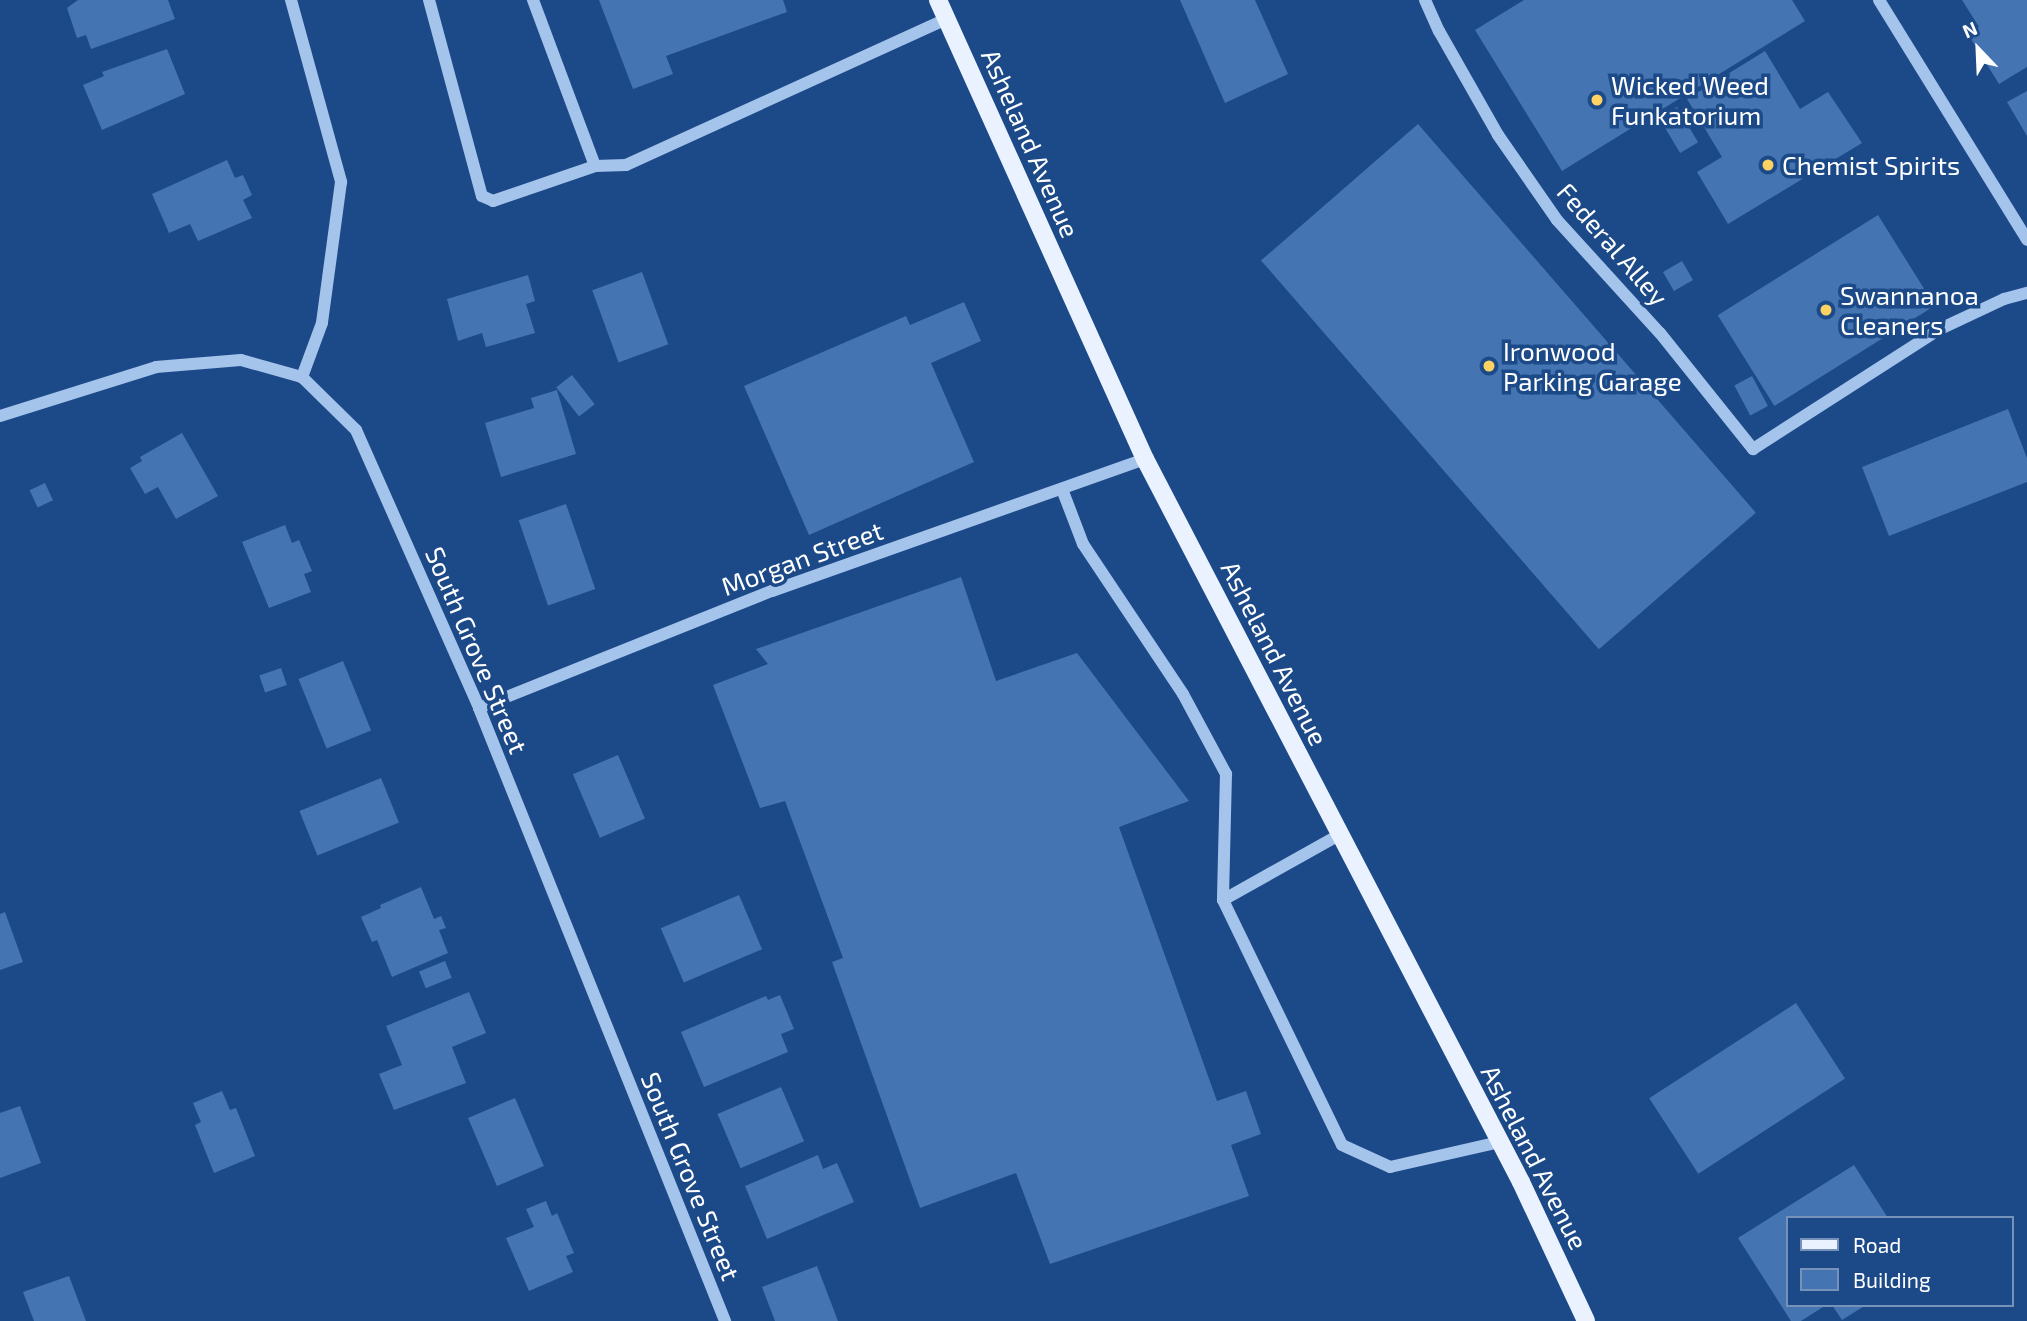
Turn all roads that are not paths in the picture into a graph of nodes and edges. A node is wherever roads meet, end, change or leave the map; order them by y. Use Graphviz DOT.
graph roads {
  1 [pos="291,0"];
  2 [pos="429,0"];
  3 [pos="533,0"];
  4 [pos="938,0"];
  5 [pos="1425,0"];
  6 [pos="1879,0"];
  7 [pos="946,19"];
  8 [pos="595,166"];
  9 [pos="2027,240"];
  10 [pos="2027,293"];
  11 [pos="302,377"];
  12 [pos="0,416"];
  13 [pos="1145,459"];
  14 [pos="1062,489"];
  15 [pos="478,708"];
  16 [pos="1339,835"];
  17 [pos="1223,900"];
  18 [pos="1500,1142"];
  19 [pos="725,1321"];
  20 [pos="1586,1321"];
  1 -- 11 [label="street"];
  2 -- 8 [label="street"];
  3 -- 8 [label="street"];
  4 -- 7 [label="main road, Asheland Avenue"];
  5 -- 10 [label="street, Federal Alley"];
  6 -- 9 [label="street"];
  7 -- 8 [label="street"];
  7 -- 13 [label="main road, Asheland Avenue"];
  11 -- 12 [label="street"];
  11 -- 15 [label="street, South Grove Street"];
  13 -- 14 [label="street, Morgan Street"];
  13 -- 16 [label="main road, Asheland Avenue"];
  14 -- 15 [label="street, Morgan Street"];
  14 -- 17 [label="street"];
  15 -- 19 [label="street, South Grove Street"];
  16 -- 17 [label="street"];
  16 -- 18 [label="main road, Asheland Avenue"];
  17 -- 18 [label="street"];
  18 -- 20 [label="main road, Asheland Avenue"];
}
